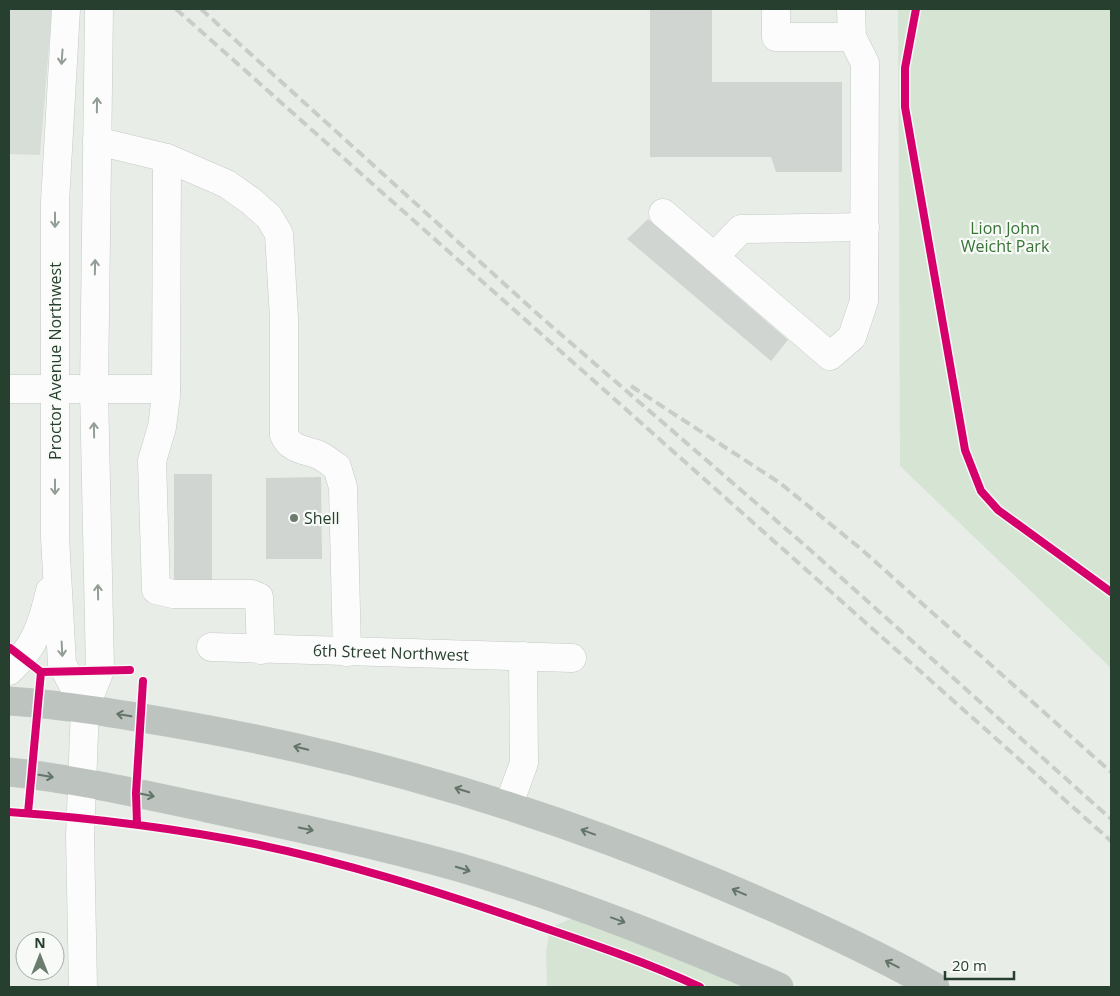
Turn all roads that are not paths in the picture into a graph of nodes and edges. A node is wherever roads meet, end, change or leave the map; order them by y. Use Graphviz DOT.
graph roads {
  1 [pos="66,9"];
  2 [pos="99,9"];
  3 [pos="776,9"];
  4 [pos="851,9"];
  5 [pos="852,37"];
  6 [pos="96,141"];
  7 [pos="167,158"];
  8 [pos="663,213"];
  9 [pos="865,227"];
  10 [pos="714,257"];
  11 [pos="9,388"];
  12 [pos="55,388"];
  13 [pos="94,388"];
  14 [pos="166,389"];
  15 [pos="57,560"];
  16 [pos="211,647"];
  17 [pos="261,650"];
  18 [pos="347,652"];
  19 [pos="523,656"];
  20 [pos="572,658"];
  21 [pos="9,671"];
  22 [pos="9,700"];
  23 [pos="85,708"];
  24 [pos="9,772"];
  25 [pos="82,782"];
  26 [pos="509,804"];
  27 [pos="83,987"];
  28 [pos="779,987"];
  29 [pos="935,987"];
  1 -- 12 [label="street, Proctor Avenue Northwest, one-way"];
  6 -- 2 [label="street, Proctor Avenue Northwest, one-way"];
  3 -- 5 [label="street"];
  4 -- 5 [label="street"];
  5 -- 9 [label="street"];
  6 -- 7 [label="street"];
  13 -- 6 [label="street, Proctor Avenue Northwest, one-way"];
  7 -- 14 [label="street"];
  7 -- 18 [label="street"];
  8 -- 10 [label="street"];
  9 -- 10 [label="street"];
  9 -- 10 [label="street"];
  11 -- 12 [label="street"];
  12 -- 13 [label="street"];
  12 -- 15 [label="street, Proctor Avenue Northwest, one-way"];
  13 -- 14 [label="street"];
  23 -- 13 [label="street, Proctor Avenue Northwest, one-way"];
  14 -- 17 [label="street"];
  15 -- 21 [label="street"];
  15 -- 23 [label="street, Proctor Avenue Northwest, one-way"];
  16 -- 17 [label="street, 6th Street Northwest"];
  17 -- 18 [label="street, 6th Street Northwest"];
  18 -- 19 [label="street, 6th Street Northwest"];
  19 -- 20 [label="street, 6th Street Northwest"];
  19 -- 26 [label="street"];
  22 -- 23 [label="highway"];
  23 -- 25 [label="street, Proctor Avenue Northwest"];
  26 -- 23 [label="highway, one-way"];
  24 -- 25 [label="highway, one-way"];
  25 -- 27 [label="street, Proctor Avenue Northwest"];
  25 -- 28 [label="highway, one-way"];
  29 -- 26 [label="highway, one-way"];
}
